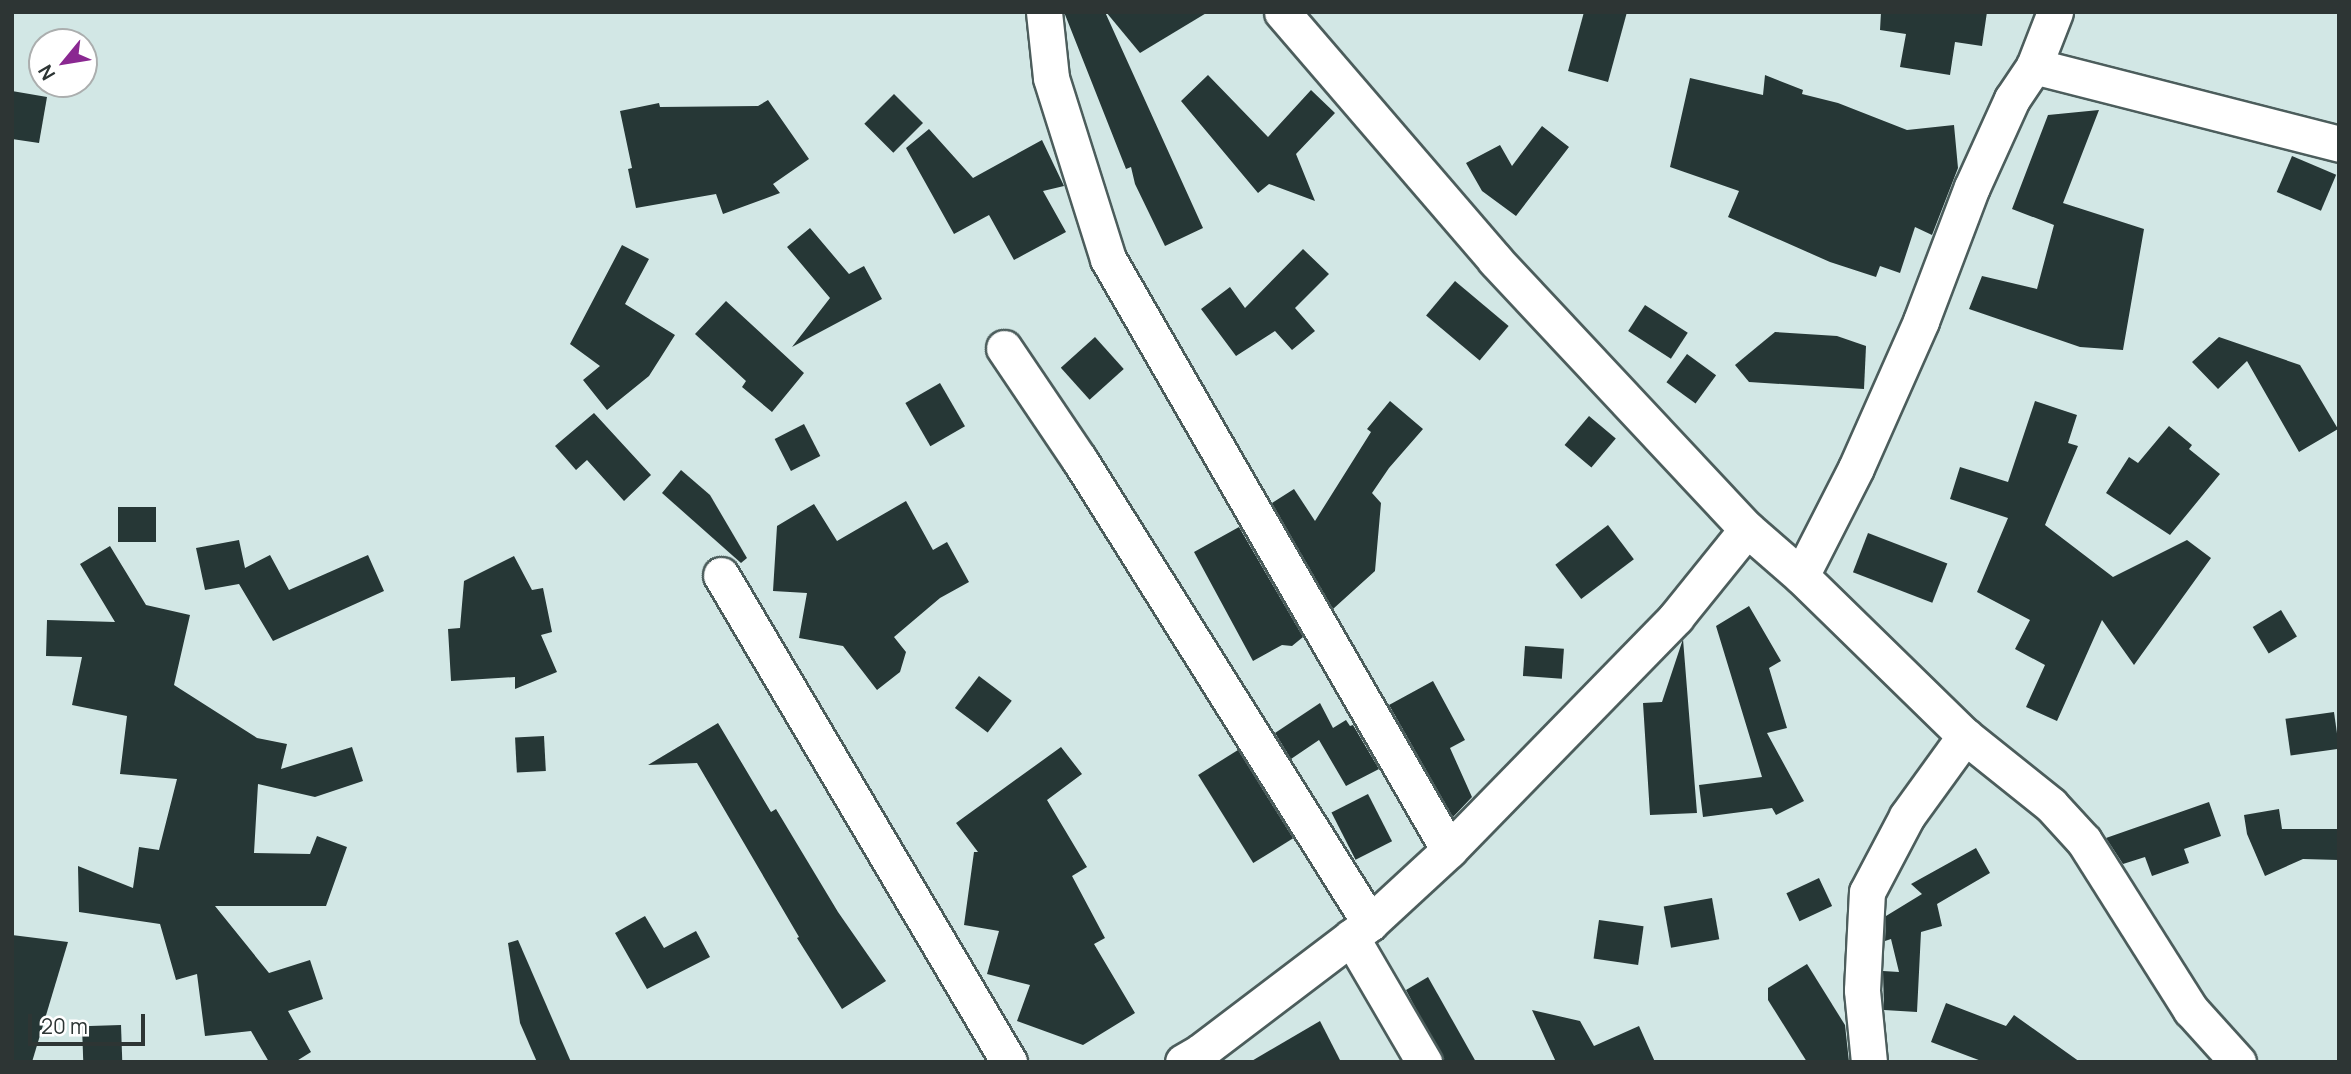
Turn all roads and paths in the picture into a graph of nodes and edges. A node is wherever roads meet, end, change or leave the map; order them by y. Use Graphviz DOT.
graph roads {
  1 [pos="1044,12"];
  2 [pos="1282,12"];
  3 [pos="2055,12"];
  4 [pos="2034,66"];
  5 [pos="2339,144"];
  6 [pos="1004,348"];
  7 [pos="1746,529"];
  8 [pos="721,575"];
  9 [pos="1801,576"];
  10 [pos="1965,736"];
  11 [pos="1449,850"];
  12 [pos="1360,930"];
  13 [pos="1197,1059"];
  14 [pos="1009,1062"];
  15 [pos="1423,1062"];
  16 [pos="1869,1062"];
  17 [pos="2238,1062"];
  1 -- 11 [label="street"];
  2 -- 7 [label="street"];
  3 -- 4 [label="street"];
  4 -- 5 [label="street"];
  4 -- 9 [label="street"];
  6 -- 12 [label="street"];
  7 -- 9 [label="street"];
  7 -- 11 [label="street"];
  8 -- 14 [label="street"];
  9 -- 10 [label="street"];
  10 -- 16 [label="street"];
  10 -- 17 [label="street"];
  11 -- 12 [label="street"];
  12 -- 13 [label="street"];
  12 -- 15 [label="street"];
}
